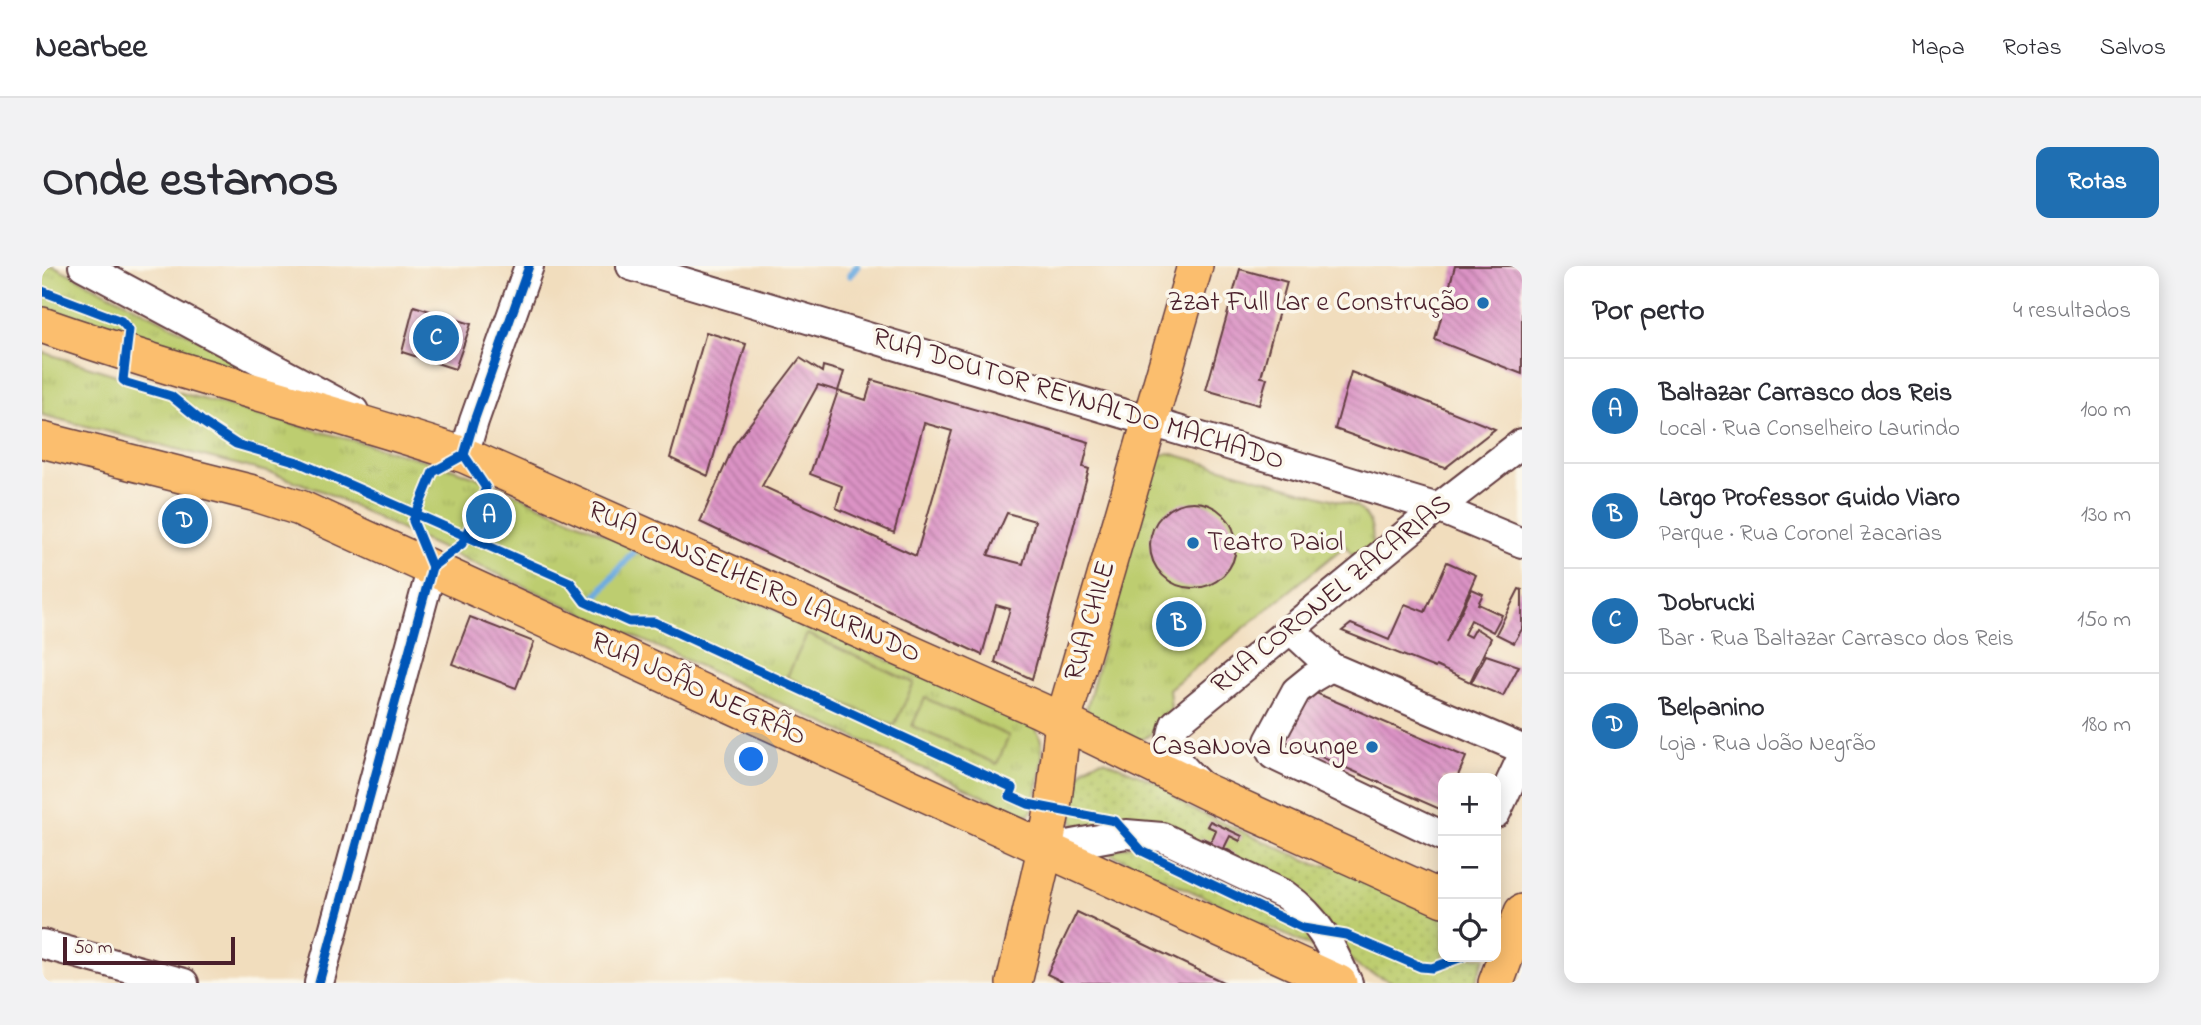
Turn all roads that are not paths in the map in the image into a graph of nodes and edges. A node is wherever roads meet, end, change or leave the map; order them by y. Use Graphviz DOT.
graph roads {
  1 [pos="83,266"];
  2 [pos="529,266"];
  3 [pos="631,266"];
  4 [pos="1195,266"];
  5 [pos="42,325"];
  6 [pos="1149,421"];
  7 [pos="393,432"];
  8 [pos="42,440"];
  9 [pos="1522,443"];
  10 [pos="464,455"];
  11 [pos="1437,508"];
  12 [pos="1522,542"];
  13 [pos="432,567"];
  14 [pos="1291,630"];
  15 [pos="1331,667"];
  16 [pos="1063,721"];
  17 [pos="1522,749"];
  18 [pos="1522,757"];
  19 [pos="1207,792"];
  20 [pos="1501,802"];
  21 [pos="1438,834"];
  22 [pos="1045,849"];
  23 [pos="1438,897"];
  24 [pos="1514,922"];
  25 [pos="42,944"];
  26 [pos="184,983"];
  27 [pos="319,983"];
  28 [pos="1014,983"];
  29 [pos="1339,983"];
  30 [pos="1348,983"];
  31 [pos="1496,983"];
  1 -- 7 [label="street"];
  2 -- 10 [label="street"];
  3 -- 6 [label="street, RUA DOUTOR REYNALDO MACHADO"];
  4 -- 6 [label="main road, RUA CHILE"];
  5 -- 7 [label="main road, RUA CONSELHEIRO LAURINDO"];
  6 -- 11 [label="street, RUA DOUTOR REYNALDO MACHADO"];
  6 -- 16 [label="main road, RUA CHILE"];
  7 -- 10 [label="main road, RUA CONSELHEIRO LAURINDO"];
  8 -- 13 [label="main road, RUA JOÃO NEGRÃO"];
  9 -- 11 [label="street, RUA CORONEL ZACARIAS"];
  10 -- 16 [label="main road, RUA CONSELHEIRO LAURINDO"];
  11 -- 12 [label="street, RUA DOUTOR REYNALDO MACHADO"];
  11 -- 14 [label="street, RUA CORONEL ZACARIAS"];
  13 -- 22 [label="main road, RUA JOÃO NEGRÃO"];
  13 -- 27 [label="street"];
  14 -- 15 [label="street"];
  14 -- 19 [label="street, RUA CORONEL ZACARIAS"];
  15 -- 17 [label="street"];
  15 -- 21 [label="street"];
  16 -- 19 [label="main road, RUA CONSELHEIRO LAURINDO"];
  16 -- 22 [label="main road, RUA CHILE"];
  18 -- 20 [label="street"];
  19 -- 23 [label="main road, RUA CONSELHEIRO LAURINDO"];
  22 -- 28 [label="main road, RUA CHILE"];
  22 -- 29 [label="main road, RUA JOÃO NEGRÃO"];
  22 -- 30 [label="street"];
  24 -- 31 [label="main road"];
  25 -- 26 [label="street"];
}
